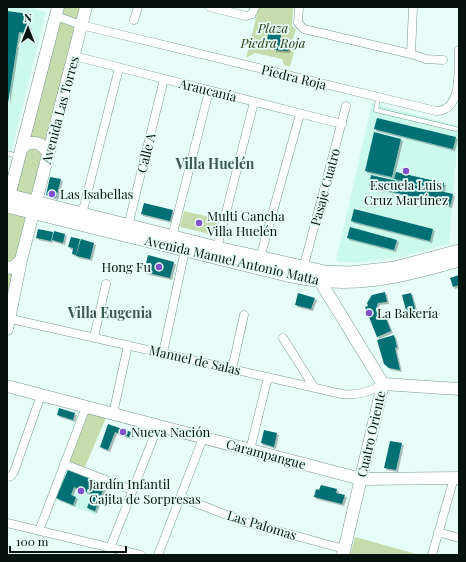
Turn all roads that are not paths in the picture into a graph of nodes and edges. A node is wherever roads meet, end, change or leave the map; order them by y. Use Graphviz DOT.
graph roads {
  1 [pos="86,7"];
  2 [pos="138,7"];
  3 [pos="210,7"];
  4 [pos="255,7"];
  5 [pos="299,7"];
  6 [pos="413,7"];
  7 [pos="57,12"];
  8 [pos="134,20"];
  9 [pos="81,25"];
  10 [pos="459,50"];
  11 [pos="411,54"];
  12 [pos="74,56"];
  13 [pos="443,60"];
  14 [pos="119,68"];
  15 [pos="164,79"];
  16 [pos="209,91"];
  17 [pos="378,98"];
  18 [pos="254,102"];
  19 [pos="346,106"];
  20 [pos="300,114"];
  21 [pos="342,124"];
  22 [pos="456,129"];
  23 [pos="7,153"];
  24 [pos="21,153"];
  25 [pos="48,154"];
  26 [pos="8,200"];
  27 [pos="35,207"];
  28 [pos="82,214"];
  29 [pos="128,226"];
  30 [pos="172,237"];
  31 [pos="217,248"];
  32 [pos="185,250"];
  33 [pos="459,251"];
  34 [pos="260,258"];
  35 [pos="22,260"];
  36 [pos="459,260"];
  37 [pos="7,268"];
  38 [pos="307,269"];
  39 [pos="320,281"];
  40 [pos="106,284"];
  41 [pos="244,315"];
  42 [pos="8,322"];
  43 [pos="94,337"];
  44 [pos="283,338"];
  45 [pos="128,345"];
  46 [pos="163,353"];
  47 [pos="232,369"];
  48 [pos="268,377"];
  49 [pos="383,384"];
  50 [pos="7,386"];
  51 [pos="314,387"];
  52 [pos="459,389"];
  53 [pos="41,395"];
  54 [pos="86,407"];
  55 [pos="113,414"];
  56 [pos="158,426"];
  57 [pos="203,438"];
  58 [pos="250,450"];
  59 [pos="64,464"];
  60 [pos="9,476"];
  61 [pos="456,478"];
  62 [pos="361,479"];
  63 [pos="132,490"];
  64 [pos="180,497"];
  65 [pos="7,523"];
  66 [pos="38,530"];
  67 [pos="438,532"];
  68 [pos="459,538"];
  69 [pos="110,548"];
  70 [pos="344,552"];
  71 [pos="141,555"];
  72 [pos="158,555"];
  73 [pos="432,555"];
  1 -- 9 [label="street, Avenida Las Torres"];
  2 -- 8 [label="street"];
  3 -- 4 [label="street"];
  5 -- 11 [label="street"];
  6 -- 11 [label="street"];
  7 -- 9 [label="street, Piedra Roja"];
  7 -- 24 [label="street, Avenida Las Torres"];
  9 -- 12 [label="street, Avenida Las Torres"];
  9 -- 17 [label="street, Piedra Roja"];
  10 -- 17 [label="street, Piedra Roja"];
  11 -- 13 [label="street"];
  12 -- 14 [label="street, Araucanía"];
  12 -- 25 [label="street, Avenida Las Torres"];
  14 -- 15 [label="street, Araucanía"];
  14 -- 28 [label="street"];
  15 -- 16 [label="street, Araucanía"];
  15 -- 29 [label="street, Calle A"];
  16 -- 18 [label="street, Araucanía"];
  16 -- 30 [label="street"];
  17 -- 22 [label="lane"];
  18 -- 20 [label="street, Araucanía"];
  18 -- 31 [label="street"];
  19 -- 21 [label="street, Pasaje Cuatro"];
  20 -- 21 [label="street, Araucanía"];
  20 -- 34 [label="street"];
  21 -- 38 [label="street, Pasaje Cuatro"];
  23 -- 24 [label="lane"];
  24 -- 25 [label="street"];
  24 -- 26 [label="street, Avenida Las Torres"];
  25 -- 27 [label="street, Avenida Las Torres"];
  26 -- 27 [label="main road, Avenida Manuel Antonio Matta"];
  27 -- 28 [label="main road, Avenida Manuel Antonio Matta"];
  27 -- 32 [label="main road, Avenida Manuel Antonio Matta"];
  27 -- 35 [label="street, Avenida Las Torres"];
  28 -- 29 [label="main road, Avenida Manuel Antonio Matta"];
  29 -- 30 [label="main road, Avenida Manuel Antonio Matta"];
  30 -- 31 [label="main road, Avenida Manuel Antonio Matta"];
  31 -- 34 [label="main road, Avenida Manuel Antonio Matta"];
  32 -- 39 [label="main road, Avenida Manuel Antonio Matta"];
  32 -- 46 [label="street"];
  33 -- 38 [label="main road, Avenida Manuel Antonio Matta"];
  34 -- 38 [label="main road, Avenida Manuel Antonio Matta"];
  35 -- 37 [label="street"];
  35 -- 42 [label="street, Avenida Las Torres"];
  36 -- 39 [label="main road, Avenida Manuel Antonio Matta"];
  38 -- 39 [label="main road"];
  39 -- 49 [label="street, Cuatro Oriente"];
  40 -- 43 [label="street"];
  41 -- 47 [label="street"];
  42 -- 43 [label="street, Manuel de Salas"];
  43 -- 45 [label="street, Manuel de Salas"];
  44 -- 51 [label="street"];
  45 -- 46 [label="street, Manuel de Salas"];
  45 -- 55 [label="street"];
  46 -- 47 [label="street, Manuel de Salas"];
  47 -- 48 [label="street, Manuel de Salas"];
  48 -- 51 [label="street, Manuel de Salas"];
  48 -- 58 [label="street"];
  49 -- 51 [label="street, Manuel de Salas"];
  49 -- 52 [label="street"];
  49 -- 62 [label="street, Cuatro Oriente"];
  50 -- 53 [label="street, Carampangue"];
  53 -- 54 [label="street, Carampangue"];
  53 -- 60 [label="street"];
  54 -- 55 [label="street, Carampangue"];
  54 -- 59 [label="street"];
  55 -- 56 [label="street, Carampangue"];
  56 -- 57 [label="street, Carampangue"];
  56 -- 63 [label="street"];
  57 -- 58 [label="street, Carampangue"];
  57 -- 64 [label="street"];
  58 -- 62 [label="street, Carampangue"];
  59 -- 63 [label="street"];
  59 -- 66 [label="street"];
  61 -- 62 [label="street, Carampangue"];
  61 -- 67 [label="street"];
  62 -- 70 [label="street, Cuatro Oriente"];
  63 -- 69 [label="street"];
  64 -- 70 [label="street, Las Palomas"];
  64 -- 72 [label="street"];
  65 -- 66 [label="street"];
  66 -- 69 [label="street"];
  67 -- 68 [label="street"];
  67 -- 73 [label="street"];
  69 -- 71 [label="street"];
}
